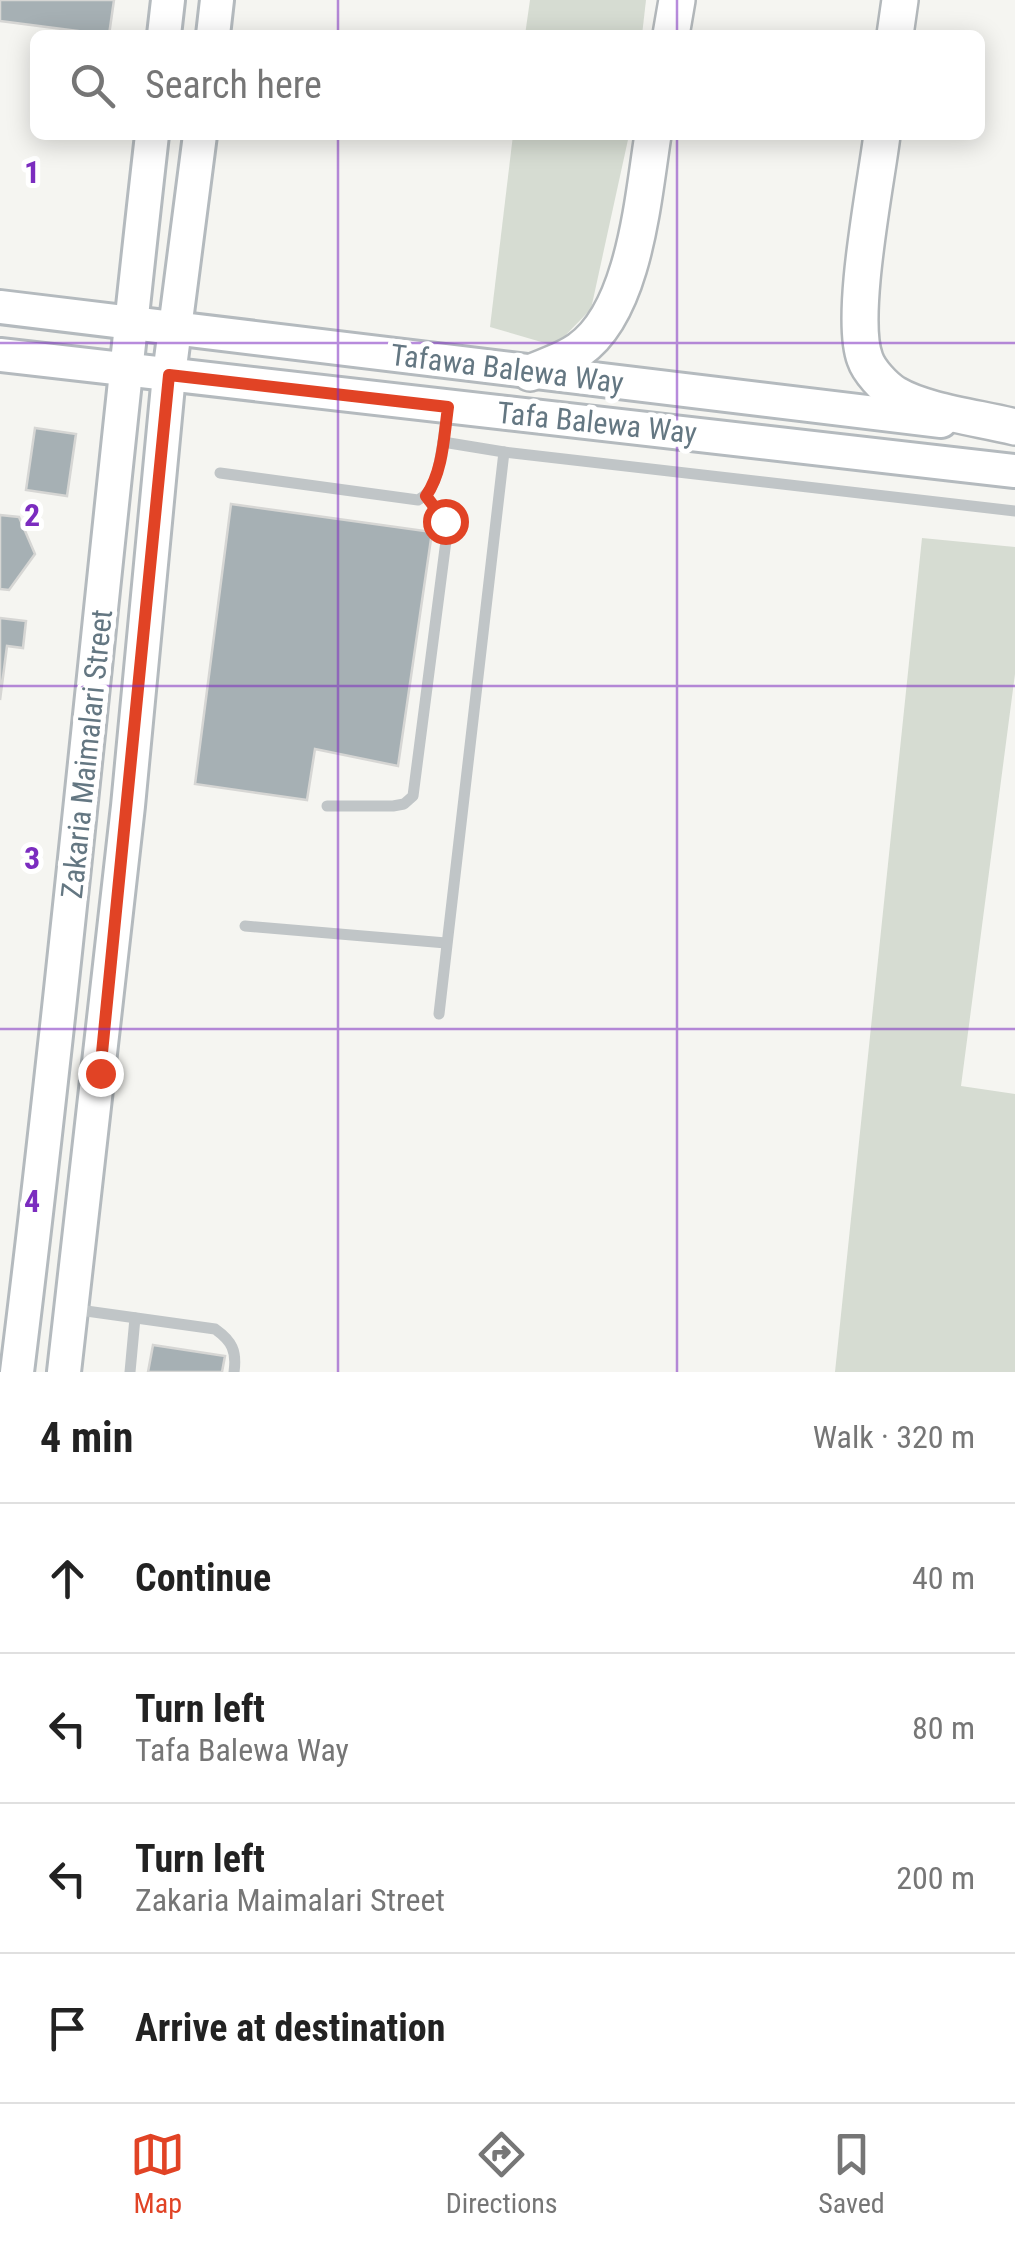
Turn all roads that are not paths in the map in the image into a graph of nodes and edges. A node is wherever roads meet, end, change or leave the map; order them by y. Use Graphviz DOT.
graph roads {
  1 [pos="168,0"];
  2 [pos="218,0"];
  3 [pos="165,30"];
  4 [pos="214,30"];
  5 [pos="151,140"];
  6 [pos="199,140"];
  7 [pos="653,140"];
  8 [pos="881,140"];
  9 [pos="0,307"];
  10 [pos="131,324"];
  11 [pos="174,329"];
  12 [pos="0,356"];
  13 [pos="124,370"];
  14 [pos="530,373"];
  15 [pos="169,375"];
  16 [pos="448,407"];
  17 [pos="1015,428"];
  18 [pos="443,442"];
  19 [pos="504,452"];
  20 [pos="1015,470"];
  21 [pos="220,473"];
  22 [pos="426,496"];
  23 [pos="1015,510"];
  24 [pos="327,806"];
  25 [pos="245,926"];
  26 [pos="446,943"];
  27 [pos="439,1014"];
  28 [pos="40,1182"];
  29 [pos="87,1184"];
  30 [pos="72,1308"];
  31 [pos="135,1318"];
  32 [pos="17,1372"];
  33 [pos="64,1372"];
  34 [pos="130,1372"];
  35 [pos="234,1372"];
  1 -- 3 [label="street"];
  2 -- 4 [label="street"];
  5 -- 10 [label="street, Zakaria Maimalari Street"];
  6 -- 11 [label="street, Zakaria Maimalari Street"];
  7 -- 14 [label="main road"];
  8 -- 17 [label="main road"];
  9 -- 10 [label="street, Tafawa Balewa Way"];
  10 -- 11 [label="street, Tafawa Balewa Way"];
  10 -- 13 [label="street, Zakaria Maimalari Street"];
  11 -- 14 [label="street, Tafawa Balewa Way"];
  11 -- 15 [label="street, Zakaria Maimalari Street"];
  12 -- 13 [label="street, Tafa Balewa Way"];
  13 -- 15 [label="street, Tafa Balewa Way"];
  13 -- 28 [label="street, Zakaria Maimalari Street"];
  14 -- 17 [label="street, Tafawa Balewa Way"];
  15 -- 16 [label="street, Tafa Balewa Way"];
  15 -- 29 [label="street, Zakaria Maimalari Street"];
  16 -- 18 [label="lane"];
  16 -- 20 [label="street, Tafa Balewa Way"];
  18 -- 19 [label="lane"];
  18 -- 22 [label="lane"];
  19 -- 23 [label="lane"];
  19 -- 26 [label="lane"];
  21 -- 22 [label="lane"];
  22 -- 24 [label="lane"];
  25 -- 26 [label="lane"];
  26 -- 27 [label="lane"];
  28 -- 29 [label="street"];
  28 -- 32 [label="street, Zakaria Maimalari Street"];
  29 -- 30 [label="street, Zakaria Maimalari Street"];
  30 -- 31 [label="lane"];
  30 -- 33 [label="street, Zakaria Maimalari Street"];
  31 -- 34 [label="lane"];
  31 -- 35 [label="lane"];
}
